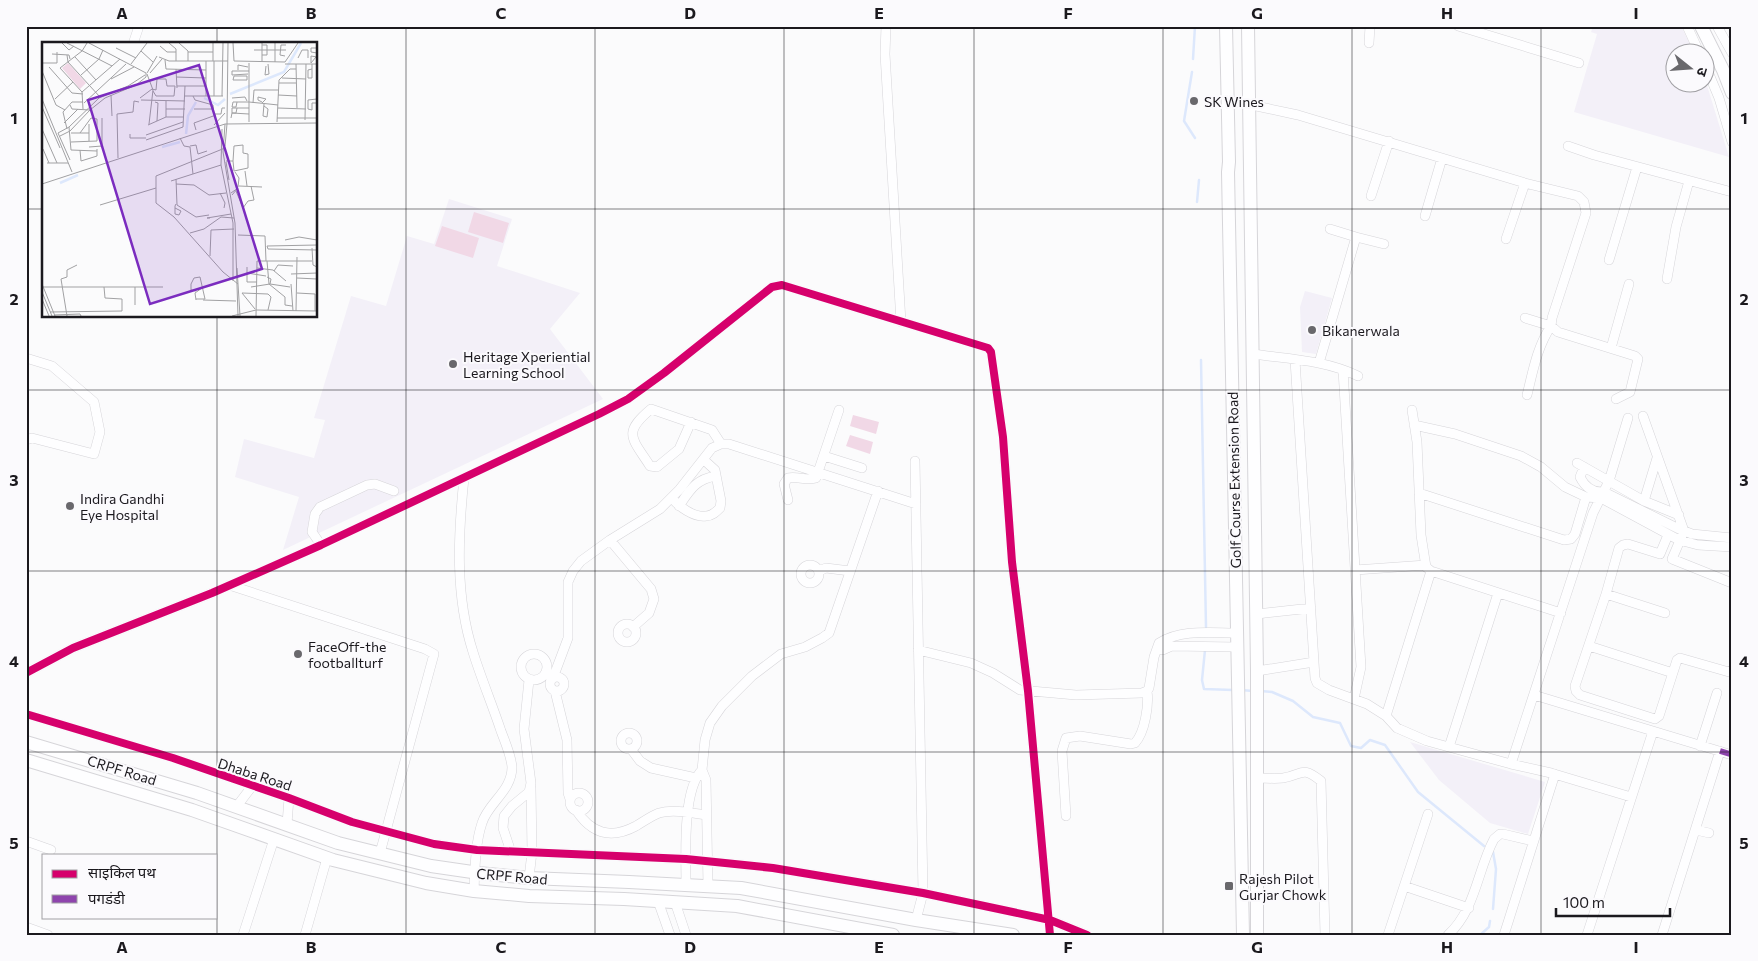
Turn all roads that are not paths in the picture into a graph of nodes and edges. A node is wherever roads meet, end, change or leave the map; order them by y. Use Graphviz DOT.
graph roads {
  1 [pos="139,26"];
  2 [pos="886,26"];
  3 [pos="1226,26"];
  4 [pos="1248,26"];
  5 [pos="1370,26"];
  6 [pos="1458,26"];
  7 [pos="1687,26"];
  8 [pos="1701,26"];
  9 [pos="1717,26"];
  10 [pos="134,42"];
  11 [pos="1694,42"];
  12 [pos="1369,43"];
  13 [pos="1732,54"];
  14 [pos="1579,63"];
  15 [pos="1716,87"];
  16 [pos="1732,92"];
  17 [pos="1228,100"];
  18 [pos="1249,103"];
  19 [pos="1727,108"];
  20 [pos="1389,141"];
  21 [pos="1732,142"];
  22 [pos="1568,146"];
  23 [pos="1442,158"];
  24 [pos="1637,167"];
  25 [pos="1689,181"];
  26 [pos="1525,183"];
  27 [pos="1732,192"];
  28 [pos="1371,196"];
  29 [pos="1425,216"];
  30 [pos="1330,229"];
  31 [pos="1356,237"];
  32 [pos="1506,239"];
  33 [pos="1384,244"];
  34 [pos="1609,260"];
  35 [pos="1668,278"];
  36 [pos="1629,284"];
  37 [pos="1525,318"];
  38 [pos="901,322"];
  39 [pos="1552,326"];
  40 [pos="1611,348"];
  41 [pos="1253,354"];
  42 [pos="26,358"];
  43 [pos="1295,360"];
  44 [pos="1319,362"];
  45 [pos="1343,370"];
  46 [pos="1358,376"];
  47 [pos="1527,395"];
  48 [pos="1616,399"];
  49 [pos="839,410"];
  50 [pos="1412,410"];
  51 [pos="1643,416"];
  52 [pos="1628,418"];
  53 [pos="691,422"];
  54 [pos="1414,425"];
  55 [pos="26,440"];
  56 [pos="720,444"];
  57 [pos="824,456"];
  58 [pos="1657,458"];
  59 [pos="704,460"];
  60 [pos="915,461"];
  61 [pos="862,468"];
  62 [pos="819,473"];
  63 [pos="716,476"];
  64 [pos="464,478"];
  65 [pos="1609,481"];
  66 [pos="394,491"];
  67 [pos="878,491"];
  68 [pos="1419,493"];
  69 [pos="1602,495"];
  70 [pos="1586,497"];
  71 [pos="672,498"];
  72 [pos="788,500"];
  73 [pos="1644,501"];
  74 [pos="916,504"];
  75 [pos="679,506"];
  76 [pos="1678,515"];
  77 [pos="1684,531"];
  78 [pos="1668,535"];
  79 [pos="1732,538"];
  80 [pos="610,540"];
  81 [pos="1679,540"];
  82 [pos="321,545"];
  83 [pos="1732,547"];
  84 [pos="1660,554"];
  85 [pos="1672,559"];
  86 [pos="1428,568"];
  87 [pos="1355,570"];
  88 [pos="819,571"];
  89 [pos="850,571"];
  90 [pos="1732,583"];
  91 [pos="229,585"];
  92 [pos="1498,593"];
  93 [pos="1606,594"];
  94 [pos="1311,608"];
  95 [pos="1561,613"];
  96 [pos="1257,614"];
  97 [pos="1665,614"];
  98 [pos="633,626"];
  99 [pos="1236,633"];
  100 [pos="1589,646"];
  101 [pos="1236,647"];
  102 [pos="1157,648"];
  103 [pos="918,650"];
  104 [pos="1314,662"];
  105 [pos="1732,670"];
  106 [pos="1258,671"];
  107 [pos="26,673"];
  108 [pos="1673,673"];
  109 [pos="529,680"];
  110 [pos="1028,691"];
  111 [pos="1147,691"];
  112 [pos="1717,693"];
  113 [pos="1534,695"];
  114 [pos="1354,699"];
  115 [pos="26,714"];
  116 [pos="1386,716"];
  117 [pos="1652,731"];
  118 [pos="26,742"];
  119 [pos="1700,746"];
  120 [pos="1448,747"];
  121 [pos="631,749"];
  122 [pos="1720,751"];
  123 [pos="1732,755"];
  124 [pos="26,760"];
  125 [pos="1511,764"];
  126 [pos="699,774"];
  127 [pos="1555,774"];
  128 [pos="1257,778"];
  129 [pos="253,786"];
  130 [pos="531,788"];
  131 [pos="1631,797"];
  132 [pos="289,798"];
  133 [pos="570,799"];
  134 [pos="237,806"];
  135 [pos="576,810"];
  136 [pos="688,813"];
  137 [pos="1257,814"];
  138 [pos="1428,814"];
  139 [pos="706,815"];
  140 [pos="1066,816"];
  141 [pos="1241,816"];
  142 [pos="287,824"];
  143 [pos="1696,830"];
  144 [pos="385,831"];
  145 [pos="1709,833"];
  146 [pos="274,839"];
  147 [pos="26,841"];
  148 [pos="1533,841"];
  149 [pos="51,850"];
  150 [pos="478,850"];
  151 [pos="511,852"];
  152 [pos="532,852"];
  153 [pos="380,853"];
  154 [pos="327,858"];
  155 [pos="686,858"];
  156 [pos="707,860"];
  157 [pos="475,873"];
  158 [pos="534,879"];
  159 [pos="686,885"];
  160 [pos="708,886"];
  161 [pos="1404,886"];
  162 [pos="474,891"];
  163 [pos="923,893"];
  164 [pos="539,897"];
  165 [pos="658,901"];
  166 [pos="676,902"];
  167 [pos="1469,908"];
  168 [pos="916,920"];
  169 [pos="1050,920"];
  170 [pos="26,927"];
  171 [pos="684,930"];
  172 [pos="669,933"];
  173 [pos="1258,934"];
  174 [pos="48,935"];
  175 [pos="243,935"];
  176 [pos="305,935"];
  177 [pos="894,935"];
  178 [pos="1013,935"];
  179 [pos="1050,935"];
  180 [pos="1087,935"];
  181 [pos="1243,935"];
  182 [pos="1325,935"];
  183 [pos="1388,935"];
  184 [pos="1448,935"];
  185 [pos="1504,935"];
  186 [pos="1587,935"];
  187 [pos="1662,935"];
  1 -- 10 [label="street"];
  2 -- 38 [label="street"];
  3 -- 17 [label="street, Golf Course Extension Road"];
  4 -- 18 [label="street, Golf Course Extension Road"];
  5 -- 12 [label="street"];
  6 -- 14 [label="street"];
  7 -- 11 [label="street"];
  8 -- 16 [label="street"];
  9 -- 13 [label="street"];
  15 -- 19 [label="street"];
  17 -- 18 [label="street"];
  17 -- 99 [label="street, Golf Course Extension Road"];
  18 -- 20 [label="street"];
  18 -- 41 [label="street, Golf Course Extension Road"];
  19 -- 21 [label="street"];
  20 -- 23 [label="street"];
  20 -- 28 [label="street"];
  22 -- 24 [label="street"];
  23 -- 26 [label="street"];
  23 -- 29 [label="street"];
  24 -- 25 [label="street"];
  24 -- 34 [label="street"];
  25 -- 27 [label="street"];
  25 -- 35 [label="street"];
  26 -- 32 [label="street"];
  26 -- 39 [label="street"];
  30 -- 31 [label="street"];
  31 -- 33 [label="street"];
  31 -- 44 [label="street"];
  36 -- 40 [label="street"];
  37 -- 39 [label="street"];
  38 -- 64 [label="street"];
  38 -- 110 [label="street"];
  39 -- 40 [label="street"];
  39 -- 47 [label="street"];
  40 -- 48 [label="street"];
  41 -- 43 [label="street"];
  41 -- 96 [label="street, Golf Course Extension Road"];
  42 -- 55 [label="street"];
  43 -- 44 [label="street"];
  43 -- 94 [label="street"];
  44 -- 45 [label="street"];
  45 -- 46 [label="street"];
  45 -- 87 [label="street"];
  49 -- 57 [label="street"];
  50 -- 54 [label="street"];
  51 -- 58 [label="street"];
  52 -- 65 [label="street"];
  53 -- 53 [label="street"];
  53 -- 56 [label="street"];
  54 -- 68 [label="street"];
  54 -- 70 [label="street"];
  56 -- 59 [label="street"];
  56 -- 62 [label="street"];
  57 -- 61 [label="street"];
  57 -- 62 [label="street"];
  58 -- 73 [label="street"];
  58 -- 76 [label="street"];
  59 -- 63 [label="street"];
  59 -- 71 [label="street"];
  60 -- 74 [label="street"];
  62 -- 67 [label="street"];
  62 -- 72 [label="street"];
  63 -- 75 [label="street"];
  63 -- 75 [label="street"];
  64 -- 82 [label="street"];
  64 -- 150 [label="street"];
  65 -- 69 [label="street"];
  65 -- 69 [label="street"];
  65 -- 73 [label="street"];
  66 -- 82 [label="street"];
  67 -- 74 [label="street"];
  67 -- 89 [label="street"];
  68 -- 70 [label="street"];
  68 -- 86 [label="street"];
  69 -- 70 [label="street"];
  69 -- 77 [label="street"];
  69 -- 78 [label="street"];
  69 -- 95 [label="street"];
  71 -- 75 [label="street"];
  71 -- 80 [label="street"];
  73 -- 76 [label="street"];
  74 -- 103 [label="street"];
  76 -- 77 [label="street"];
  77 -- 79 [label="street"];
  77 -- 81 [label="street"];
  78 -- 81 [label="street"];
  78 -- 84 [label="street"];
  80 -- 98 [label="street"];
  80 -- 133 [label="street"];
  81 -- 83 [label="street"];
  81 -- 85 [label="street"];
  82 -- 91 [label="street"];
  84 -- 85 [label="street"];
  84 -- 93 [label="street"];
  85 -- 90 [label="street"];
  86 -- 87 [label="street"];
  86 -- 92 [label="street"];
  86 -- 116 [label="street"];
  87 -- 114 [label="street"];
  88 -- 89 [label="street"];
  89 -- 126 [label="street"];
  91 -- 107 [label="street"];
  91 -- 144 [label="street"];
  92 -- 95 [label="street"];
  92 -- 120 [label="street"];
  93 -- 97 [label="street"];
  93 -- 100 [label="street"];
  94 -- 96 [label="street"];
  94 -- 104 [label="street"];
  95 -- 113 [label="street"];
  96 -- 106 [label="street, Golf Course Extension Road"];
  99 -- 101 [label="street, Golf Course Extension Road"];
  99 -- 102 [label="street"];
  100 -- 108 [label="street"];
  100 -- 108 [label="street"];
  101 -- 102 [label="street"];
  101 -- 141 [label="street, Golf Course Extension Road"];
  102 -- 111 [label="street"];
  103 -- 110 [label="street"];
  103 -- 163 [label="street"];
  104 -- 106 [label="street"];
  104 -- 114 [label="street"];
  105 -- 108 [label="street"];
  106 -- 128 [label="street, Golf Course Extension Road"];
  109 -- 130 [label="street"];
  110 -- 111 [label="street"];
  110 -- 169 [label="street"];
  111 -- 140 [label="street"];
  112 -- 119 [label="street"];
  113 -- 117 [label="street"];
  113 -- 125 [label="street"];
  114 -- 116 [label="street"];
  115 -- 129 [label="street, Dhaba Road"];
  116 -- 120 [label="street"];
  117 -- 119 [label="street"];
  117 -- 131 [label="street"];
  118 -- 134 [label="street, CRPF Road"];
  119 -- 122 [label="street"];
  120 -- 125 [label="street"];
  121 -- 126 [label="street"];
  122 -- 123 [label="street"];
  122 -- 143 [label="street"];
  124 -- 146 [label="street"];
  125 -- 127 [label="street"];
  126 -- 136 [label="street"];
  126 -- 139 [label="street"];
  127 -- 131 [label="street"];
  127 -- 148 [label="street"];
  128 -- 137 [label="street, Golf Course Extension Road"];
  128 -- 182 [label="street"];
  129 -- 132 [label="street, Dhaba Road"];
  129 -- 134 [label="street"];
  130 -- 151 [label="street"];
  130 -- 152 [label="street"];
  131 -- 186 [label="street"];
  132 -- 142 [label="street"];
  132 -- 144 [label="street, Dhaba Road"];
  133 -- 135 [label="street"];
  133 -- 135 [label="street"];
  134 -- 142 [label="street, CRPF Road"];
  135 -- 136 [label="street"];
  136 -- 139 [label="street"];
  136 -- 155 [label="street"];
  137 -- 141 [label="street"];
  137 -- 173 [label="street, Golf Course Extension Road"];
  138 -- 161 [label="street"];
  139 -- 156 [label="street"];
  141 -- 181 [label="street, Golf Course Extension Road"];
  142 -- 153 [label="street, CRPF Road"];
  143 -- 145 [label="street"];
  143 -- 187 [label="street"];
  144 -- 150 [label="street, Dhaba Road"];
  144 -- 153 [label="street"];
  146 -- 154 [label="street"];
  146 -- 175 [label="street"];
  147 -- 149 [label="street"];
  148 -- 167 [label="street"];
  148 -- 185 [label="street"];
  150 -- 151 [label="street, Dhaba Road"];
  150 -- 157 [label="street"];
  151 -- 152 [label="street, Dhaba Road"];
  152 -- 155 [label="street, Dhaba Road"];
  152 -- 158 [label="street"];
  153 -- 157 [label="street, CRPF Road"];
  154 -- 162 [label="street"];
  154 -- 176 [label="street"];
  155 -- 156 [label="street, Dhaba Road"];
  155 -- 159 [label="street"];
  156 -- 160 [label="street"];
  156 -- 163 [label="street, Dhaba Road"];
  157 -- 158 [label="street, CRPF Road"];
  157 -- 162 [label="street"];
  158 -- 159 [label="street, CRPF Road"];
  158 -- 164 [label="street"];
  159 -- 160 [label="street, CRPF Road"];
  160 -- 168 [label="street, CRPF Road"];
  161 -- 167 [label="street"];
  161 -- 183 [label="street"];
  162 -- 164 [label="street"];
  163 -- 168 [label="street"];
  163 -- 169 [label="street, Dhaba Road"];
  164 -- 165 [label="street"];
  165 -- 166 [label="street"];
  165 -- 172 [label="street"];
  166 -- 171 [label="street"];
  166 -- 177 [label="street"];
  167 -- 184 [label="street"];
  168 -- 178 [label="street, CRPF Road"];
  169 -- 179 [label="street"];
  169 -- 180 [label="street, Dhaba Road"];
  170 -- 174 [label="street"];
  171 -- 172 [label="street"];
}
